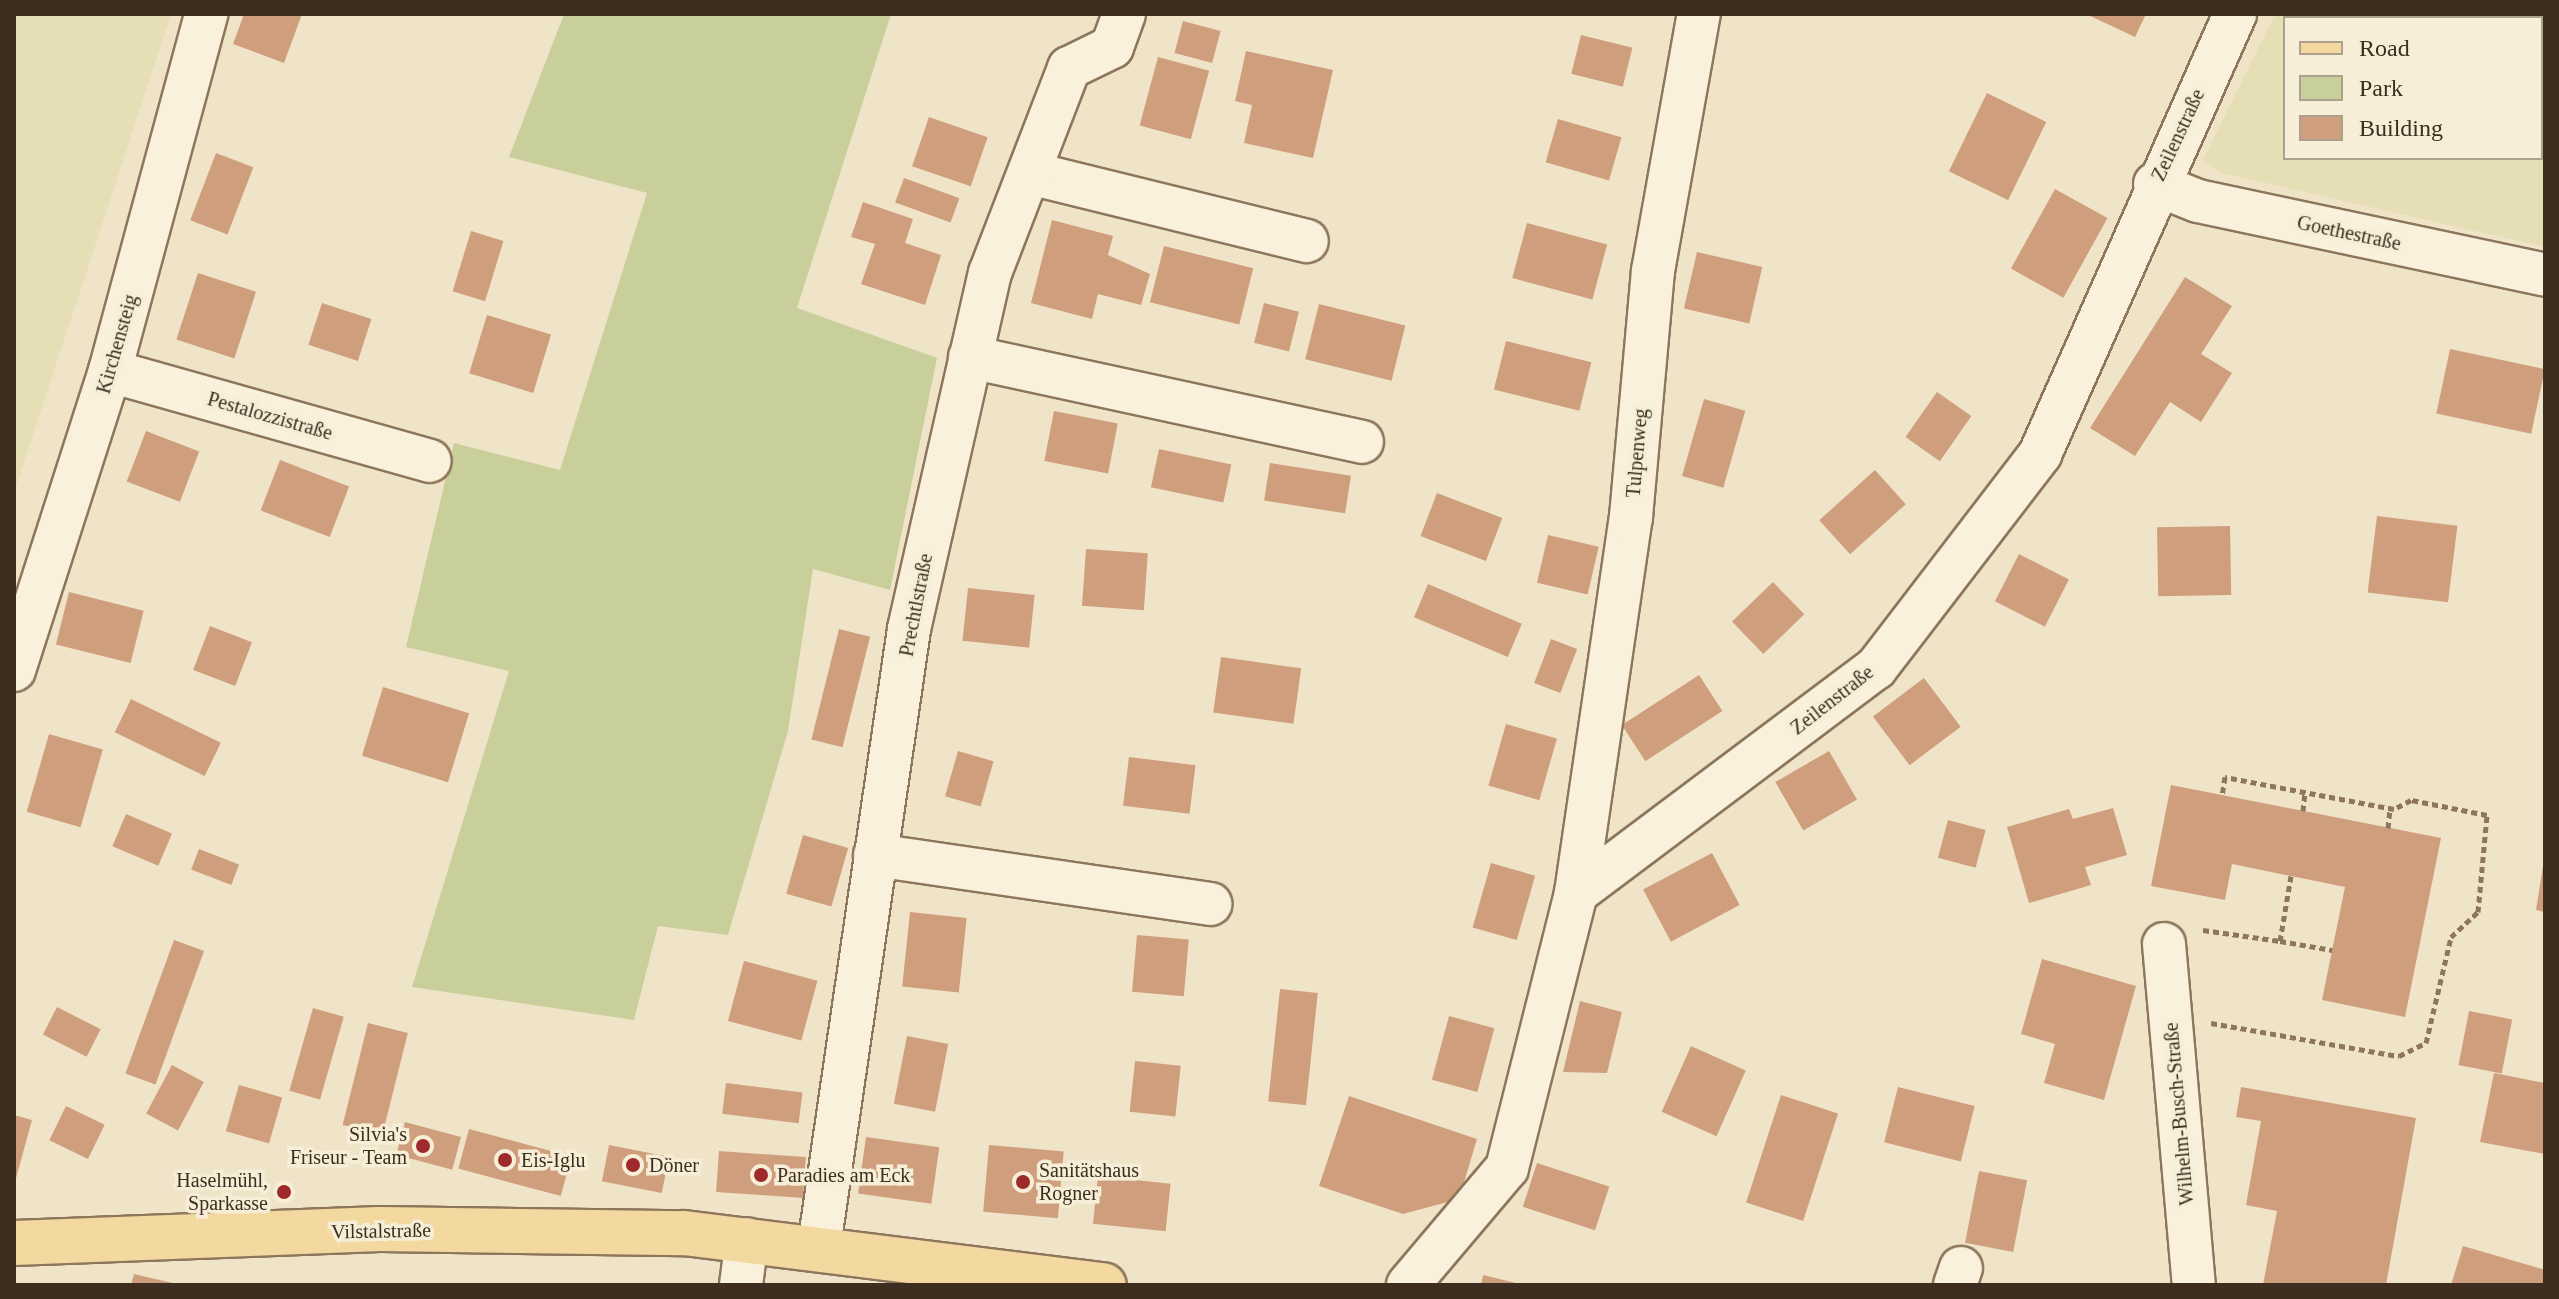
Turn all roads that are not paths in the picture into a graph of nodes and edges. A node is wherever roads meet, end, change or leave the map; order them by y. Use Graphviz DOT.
graph roads {
  1 [pos="206,14"];
  2 [pos="1124,14"];
  3 [pos="1699,14"];
  4 [pos="2235,14"];
  5 [pos="1030,173"];
  6 [pos="2155,184"];
  7 [pos="1307,241"];
  8 [pos="2545,275"];
  9 [pos="970,357"];
  10 [pos="110,371"];
  11 [pos="1362,442"];
  12 [pos="430,461"];
  13 [pos="14,670"];
  14 [pos="875,855"];
  15 [pos="1576,893"];
  16 [pos="1210,904"];
  17 [pos="2164,944"];
  18 [pos="747,1239"];
  19 [pos="14,1243"];
  20 [pos="819,1246"];
  21 [pos="741,1285"];
  22 [pos="1104,1285"];
  23 [pos="1408,1285"];
  24 [pos="2194,1285"];
  1 -- 10 [label="street, Kirchensteig"];
  2 -- 5 [label="street, Prechtlstraße"];
  3 -- 15 [label="street, Tulpenweg"];
  4 -- 6 [label="street, Zeilenstraße"];
  5 -- 7 [label="street"];
  5 -- 9 [label="street, Prechtlstraße"];
  6 -- 8 [label="street, Goethestraße"];
  6 -- 15 [label="street, Zeilenstraße"];
  9 -- 11 [label="street"];
  9 -- 14 [label="street, Prechtlstraße"];
  10 -- 12 [label="street, Pestalozzistraße"];
  10 -- 13 [label="street, Kirchensteig"];
  14 -- 16 [label="street"];
  14 -- 20 [label="street, Prechtlstraße"];
  15 -- 23 [label="street"];
  17 -- 24 [label="street, Wilhelm-Busch-Straße"];
  18 -- 19 [label="main road, Vilstalstraße"];
  18 -- 20 [label="main road, Vilstalstraße"];
  18 -- 21 [label="street"];
  20 -- 22 [label="main road, Vilstalstraße"];
}
